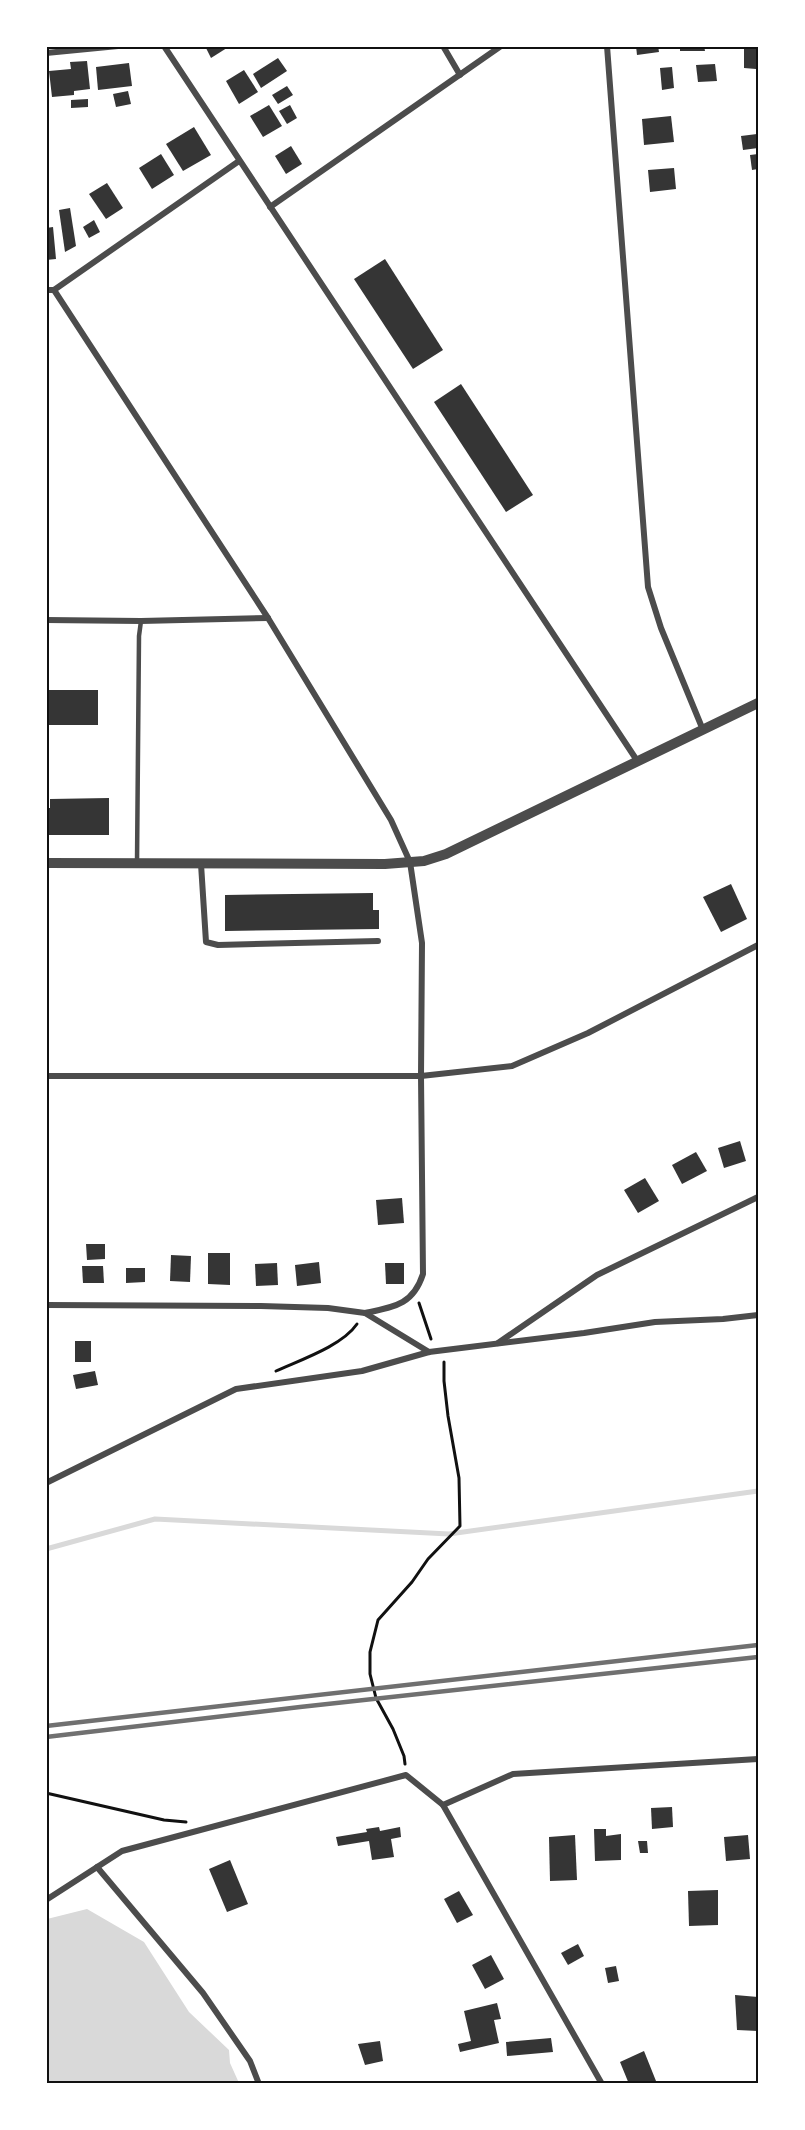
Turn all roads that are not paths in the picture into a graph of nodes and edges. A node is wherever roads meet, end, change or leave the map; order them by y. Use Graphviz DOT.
graph roads {
  1 [pos="118,46"];
  2 [pos="164,46"];
  3 [pos="443,46"];
  4 [pos="501,46"];
  5 [pos="607,46"];
  6 [pos="46,53"];
  7 [pos="460,75"];
  8 [pos="239,161"];
  9 [pos="270,207"];
  10 [pos="46,290"];
  11 [pos="54,290"];
  12 [pos="268,618"];
  13 [pos="46,620"];
  14 [pos="141,621"];
  15 [pos="759,704"];
  16 [pos="703,730"];
  17 [pos="638,762"];
  18 [pos="410,862"];
  19 [pos="46,863"];
  20 [pos="137,863"];
  21 [pos="201,864"];
  22 [pos="378,941"];
  23 [pos="759,945"];
  24 [pos="46,1076"];
  25 [pos="421,1076"];
  26 [pos="759,1197"];
  27 [pos="46,1305"];
  28 [pos="365,1313"];
  29 [pos="759,1315"];
  30 [pos="496,1344"];
  31 [pos="429,1352"];
  32 [pos="46,1483"];
  33 [pos="759,1759"];
  34 [pos="442,1805"];
  35 [pos="97,1868"];
  36 [pos="46,1900"];
  37 [pos="259,2084"];
  38 [pos="602,2084"];
  1 -- 6 [label="street"];
  2 -- 8 [label="street"];
  3 -- 7 [label="street"];
  4 -- 7 [label="street"];
  5 -- 16 [label="street"];
  7 -- 9 [label="street"];
  8 -- 9 [label="street"];
  8 -- 11 [label="street"];
  9 -- 17 [label="street"];
  10 -- 11 [label="street"];
  11 -- 12 [label="street"];
  12 -- 14 [label="street"];
  12 -- 18 [label="street"];
  13 -- 14 [label="street"];
  14 -- 20 [label="lane"];
  15 -- 16 [label="street"];
  16 -- 17 [label="street"];
  17 -- 18 [label="street"];
  18 -- 21 [label="street"];
  18 -- 25 [label="street"];
  19 -- 20 [label="street"];
  20 -- 21 [label="street"];
  21 -- 22 [label="street"];
  23 -- 25 [label="street"];
  24 -- 25 [label="street"];
  25 -- 28 [label="street"];
  26 -- 30 [label="street"];
  27 -- 28 [label="street"];
  28 -- 31 [label="street"];
  29 -- 30 [label="street"];
  30 -- 31 [label="street"];
  31 -- 32 [label="street"];
  33 -- 34 [label="street"];
  34 -- 35 [label="street"];
  34 -- 38 [label="street"];
  35 -- 36 [label="street"];
  35 -- 37 [label="street"];
}
